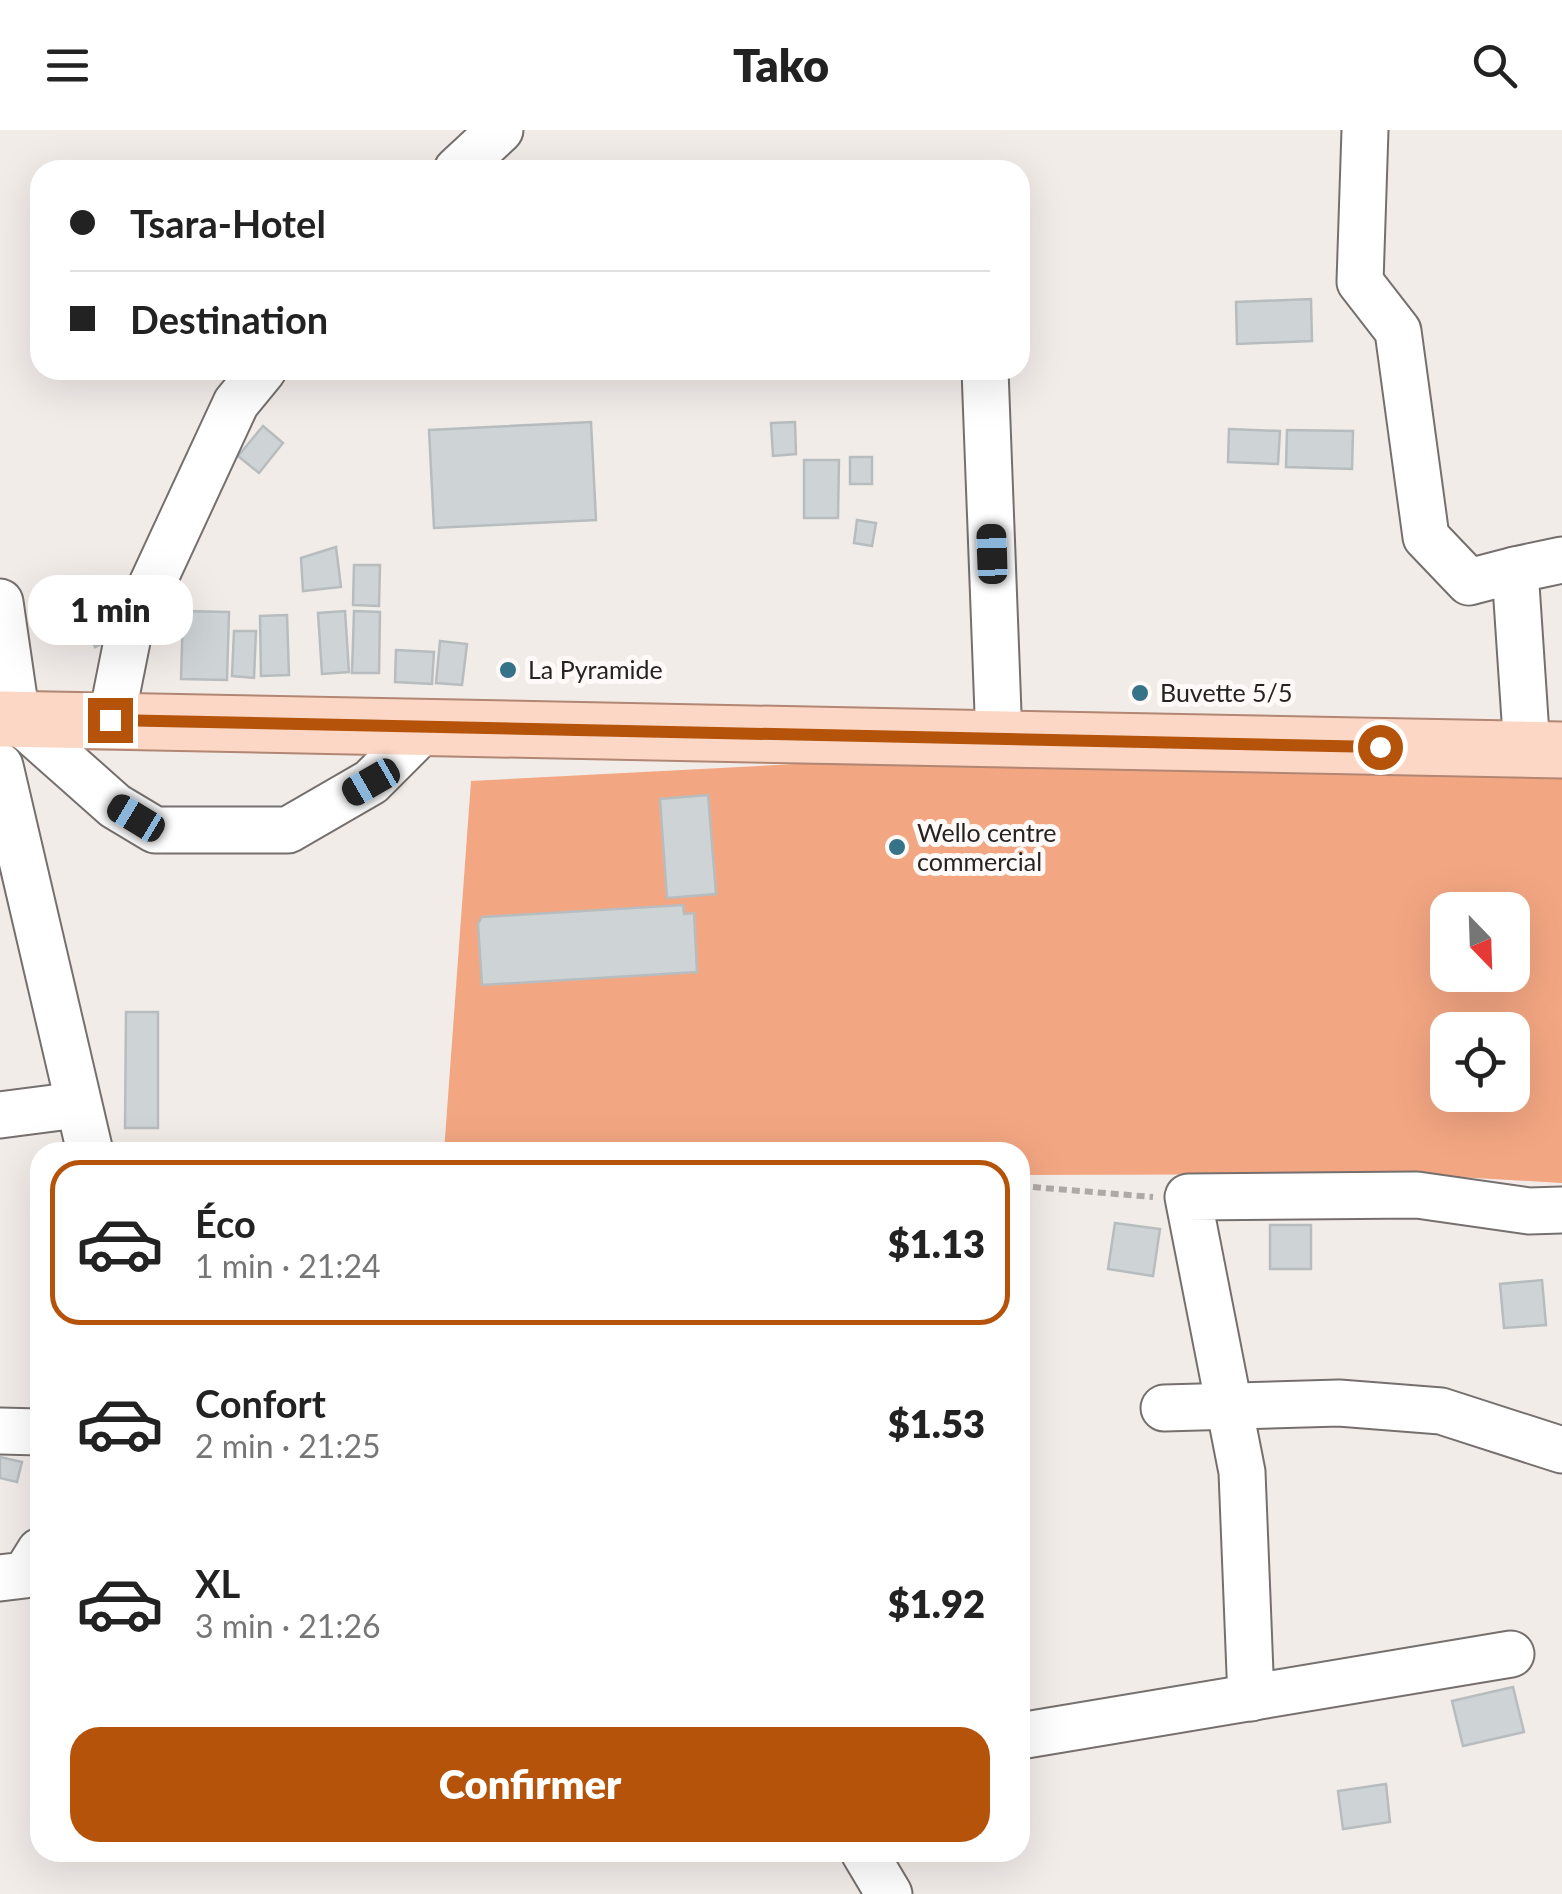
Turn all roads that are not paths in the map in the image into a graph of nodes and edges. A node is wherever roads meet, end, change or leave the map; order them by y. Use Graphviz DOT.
graph roads {
  1 [pos="500,130"];
  2 [pos="1365,130"];
  3 [pos="468,160"];
  4 [pos="255,380"];
  5 [pos="985,380"];
  6 [pos="1562,560"];
  7 [pos="1515,570"];
  8 [pos="0,602"];
  9 [pos="110,720"];
  10 [pos="425,728"];
  11 [pos="6,734"];
  12 [pos="999,739"];
  13 [pos="1544,750"];
  14 [pos="77,1105"];
  15 [pos="0,1115"];
  16 [pos="87,1142"];
  17 [pos="1562,1210"];
  18 [pos="1230,1406"];
  19 [pos="1164,1408"];
  20 [pos="0,1431"];
  21 [pos="30,1432"];
  22 [pos="1562,1450"];
  23 [pos="30,1568"];
  24 [pos="0,1578"];
  25 [pos="1511,1654"];
  26 [pos="1250,1698"];
  27 [pos="1030,1734"];
  28 [pos="870,1862"];
  29 [pos="889,1894"];
  1 -- 3 [label="street"];
  2 -- 7 [label="street"];
  4 -- 9 [label="street"];
  5 -- 12 [label="street"];
  6 -- 7 [label="street"];
  7 -- 13 [label="street"];
  8 -- 11 [label="street"];
  9 -- 10 [label="main road"];
  9 -- 11 [label="main road"];
  10 -- 11 [label="street"];
  10 -- 12 [label="main road"];
  11 -- 14 [label="street"];
  12 -- 13 [label="main road"];
  14 -- 15 [label="street"];
  14 -- 16 [label="street"];
  17 -- 18 [label="street"];
  18 -- 19 [label="street"];
  18 -- 22 [label="street"];
  18 -- 26 [label="street"];
  20 -- 21 [label="street"];
  23 -- 24 [label="street"];
  25 -- 26 [label="street"];
  26 -- 27 [label="street"];
  28 -- 29 [label="street"];
}
